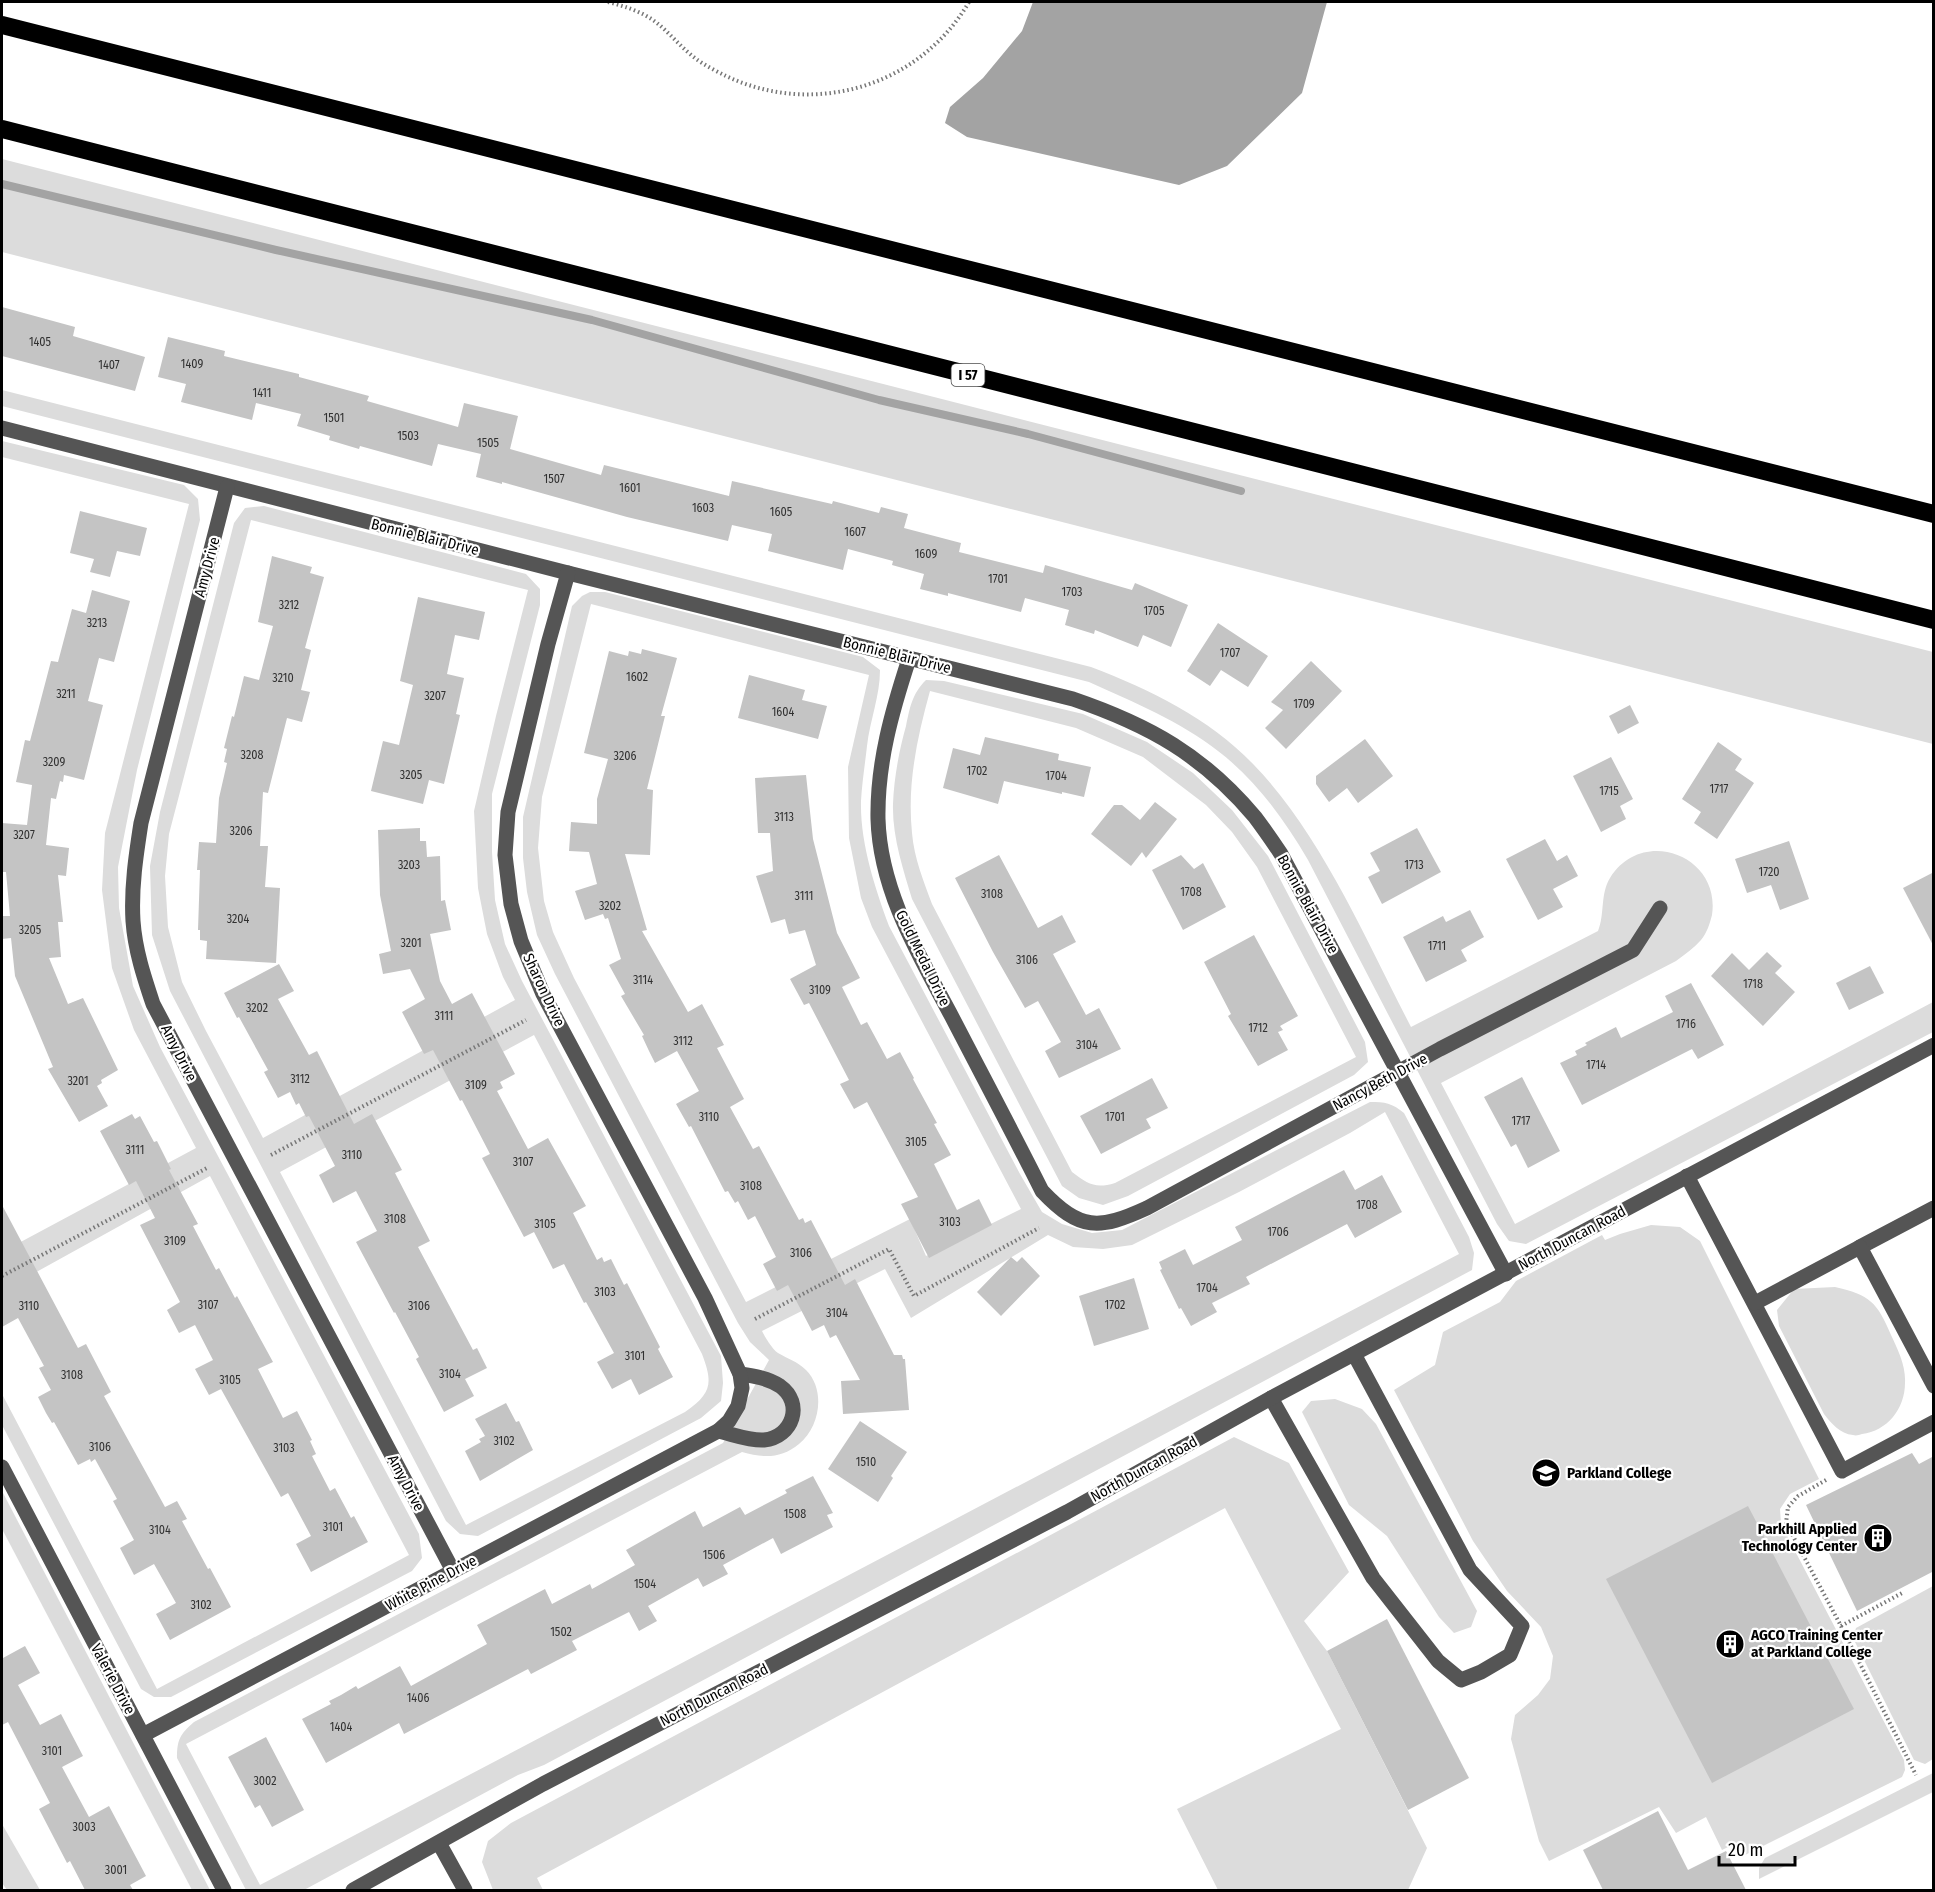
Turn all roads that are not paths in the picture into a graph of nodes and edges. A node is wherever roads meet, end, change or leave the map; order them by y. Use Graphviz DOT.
graph roads {
  1 [pos="2,25"];
  2 [pos="2,129"];
  3 [pos="2,428"];
  4 [pos="227,487"];
  5 [pos="1934,514"];
  6 [pos="568,573"];
  7 [pos="1934,620"];
  8 [pos="909,659"];
  9 [pos="1660,908"];
  10 [pos="1934,1045"];
  11 [pos="1397,1072"];
  12 [pos="1687,1176"];
  13 [pos="1934,1208"];
  14 [pos="1081,1221"];
  15 [pos="1860,1247"];
  16 [pos="1506,1274"];
  17 [pos="1755,1303"];
  18 [pos="1354,1354"];
  19 [pos="740,1374"];
  20 [pos="1934,1386"];
  21 [pos="1271,1398"];
  22 [pos="738,1406"];
  23 [pos="1934,1422"];
  24 [pos="718,1431"];
  25 [pos="2,1467"];
  26 [pos="453,1571"];
  27 [pos="143,1736"];
  28 [pos="439,1842"];
  29 [pos="224,1890"];
  30 [pos="354,1890"];
  31 [pos="465,1890"];
  1 -- 5 [label="highway"];
  2 -- 7 [label="highway, I 57"];
  3 -- 4 [label="street, Bonnie Blair Drive"];
  4 -- 6 [label="street, Bonnie Blair Drive"];
  4 -- 26 [label="street, Amy Drive"];
  6 -- 8 [label="street, Bonnie Blair Drive"];
  6 -- 19 [label="street, Sharon Drive"];
  8 -- 11 [label="street, Bonnie Blair Drive"];
  8 -- 14 [label="street, Gold Medal Drive"];
  9 -- 11 [label="street, Nancy Beth Drive"];
  10 -- 12 [label="street, North Duncan Road"];
  11 -- 14 [label="street, Nancy Beth Drive"];
  11 -- 16 [label="street, Bonnie Blair Drive"];
  12 -- 16 [label="street, North Duncan Road"];
  12 -- 17 [label="street"];
  13 -- 15 [label="street"];
  15 -- 17 [label="street"];
  15 -- 20 [label="street"];
  16 -- 18 [label="street, North Duncan Road"];
  17 -- 23 [label="street"];
  18 -- 21 [label="street, North Duncan Road"];
  18 -- 21 [label="street"];
  19 -- 22 [label="street, Sharon Drive"];
  19 -- 24 [label="street"];
  21 -- 28 [label="street, North Duncan Road"];
  22 -- 24 [label="street, White Pine Drive"];
  24 -- 26 [label="street, White Pine Drive"];
  25 -- 27 [label="street, Valerie Drive"];
  26 -- 27 [label="street, White Pine Drive"];
  27 -- 29 [label="street, Valerie Drive"];
  28 -- 30 [label="street, North Duncan Road"];
  28 -- 31 [label="street"];
}
